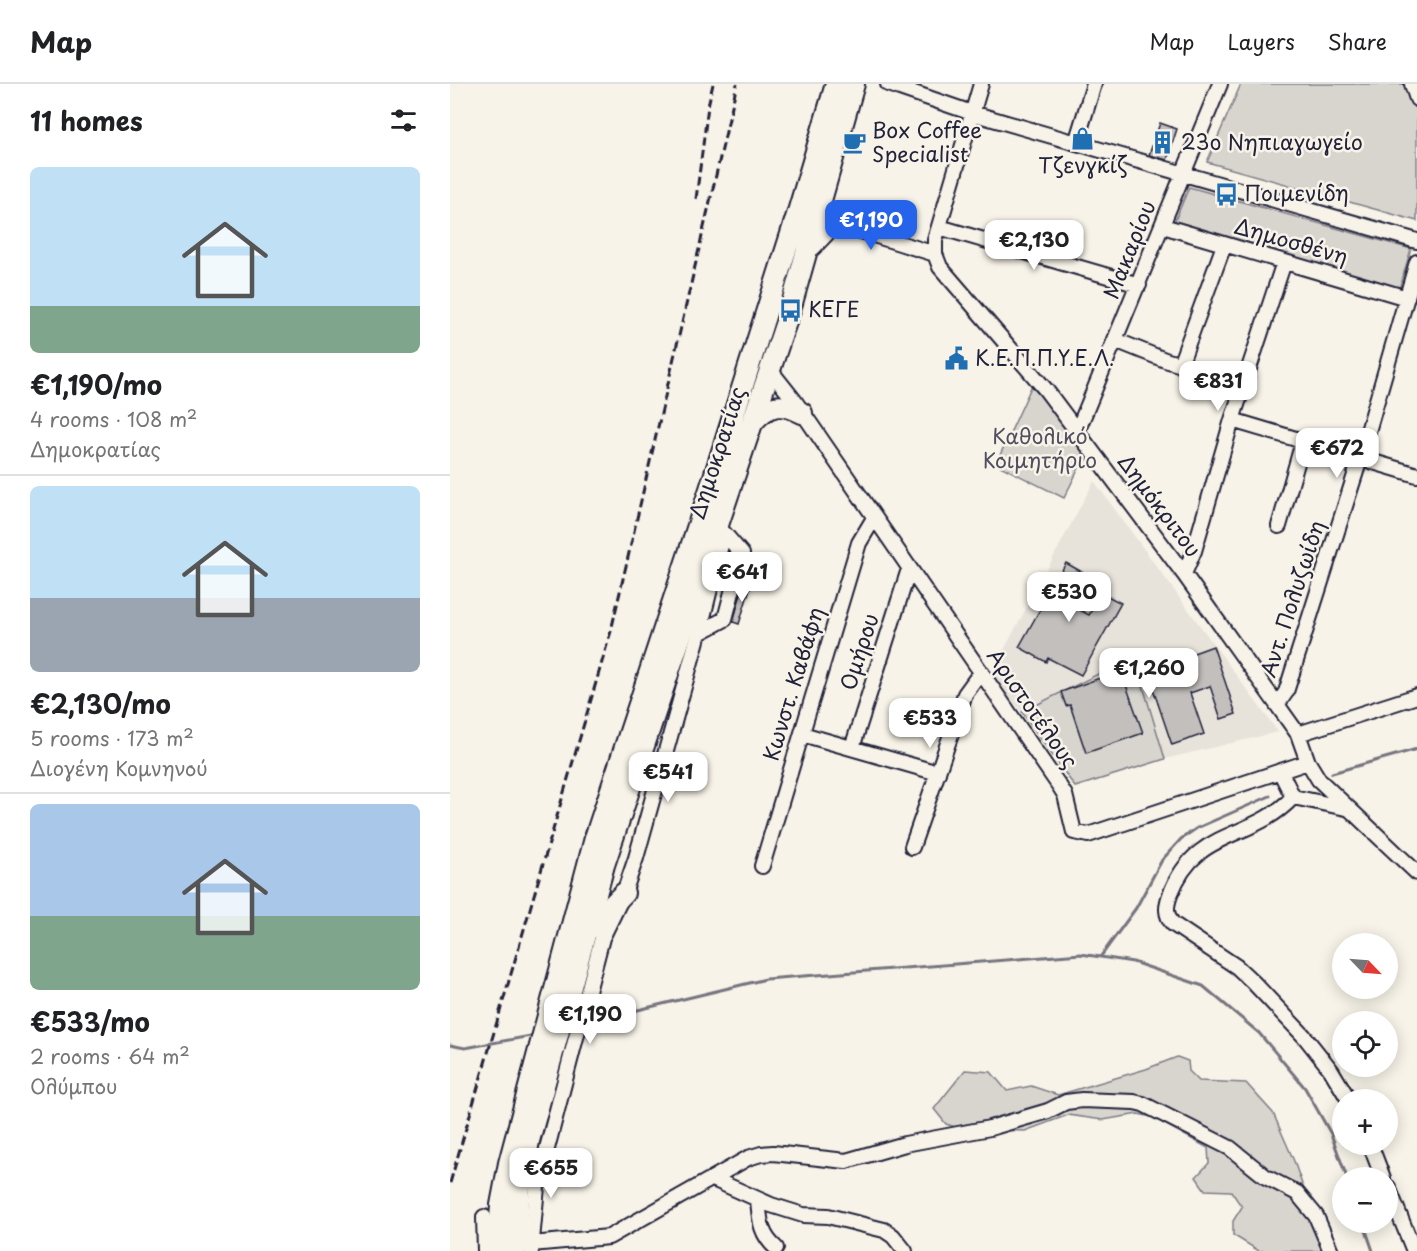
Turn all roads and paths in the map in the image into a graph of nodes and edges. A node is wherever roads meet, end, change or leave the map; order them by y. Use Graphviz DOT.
graph roads {
  1 [pos="836,84"];
  2 [pos="854,84"];
  3 [pos="888,84"];
  4 [pos="981,84"];
  5 [pos="1094,84"];
  6 [pos="1220,84"];
  7 [pos="1412,84"];
  8 [pos="1417,99"];
  9 [pos="972,113"];
  10 [pos="1076,143"];
  11 [pos="1183,175"];
  12 [pos="816,218"];
  13 [pos="1163,226"];
  14 [pos="939,227"];
  15 [pos="1417,241"];
  16 [pos="1224,245"];
  17 [pos="935,254"];
  18 [pos="1284,262"];
  19 [pos="1417,262"];
  20 [pos="1139,285"];
  21 [pos="1407,298"];
  22 [pos="1115,340"];
  23 [pos="1180,365"];
  24 [pos="771,371"];
  25 [pos="1244,384"];
  26 [pos="802,413"];
  27 [pos="1232,420"];
  28 [pos="754,421"];
  29 [pos="1077,432"];
  30 [pos="1303,442"];
  31 [pos="1360,459"];
  32 [pos="1417,475"];
  33 [pos="732,488"];
  34 [pos="874,518"];
  35 [pos="1279,525"];
  36 [pos="724,533"];
  37 [pos="909,569"];
  38 [pos="1184,574"];
  39 [pos="699,633"];
  40 [pos="981,672"];
  41 [pos="1417,696"];
  42 [pos="1277,705"];
  43 [pos="802,734"];
  44 [pos="1298,734"];
  45 [pos="852,748"];
  46 [pos="1306,755"];
  47 [pos="1280,771"];
  48 [pos="938,773"];
  49 [pos="1293,797"];
  50 [pos="1348,808"];
  51 [pos="912,847"];
  52 [pos="762,866"];
  53 [pos="1417,873"];
  54 [pos="624,893"];
  55 [pos="585,936"];
  56 [pos="1342,1089"];
  57 [pos="531,1141"];
  58 [pos="713,1179"];
  59 [pos="758,1200"];
  60 [pos="1398,1212"];
  61 [pos="484,1217"];
  62 [pos="776,1248"];
  63 [pos="525,1249"];
  64 [pos="484,1251"];
  65 [pos="498,1251"];
  66 [pos="905,1251"];
  67 [pos="1330,1251"];
  68 [pos="1414,1251"];
  1 -- 12 [label="highway, Δημοκρατίας"];
  2 -- 12 [label="highway, Δημοκρατίας"];
  3 -- 9 [label="street"];
  4 -- 9 [label="street"];
  5 -- 10 [label="street"];
  6 -- 11 [label="street, Μακαρίου"];
  7 -- 8 [label="street"];
  9 -- 10 [label="street"];
  9 -- 14 [label="street"];
  10 -- 11 [label="street"];
  11 -- 13 [label="street, Μακαρίου"];
  11 -- 15 [label="street"];
  12 -- 17 [label="street"];
  12 -- 24 [label="highway, Δημοκρατίας"];
  12 -- 55 [label="highway, Δημοκρατίας"];
  13 -- 16 [label="street, Δημοσθένη"];
  13 -- 20 [label="street, Μακαρίου"];
  14 -- 17 [label="street"];
  14 -- 20 [label="street"];
  16 -- 18 [label="street, Δημοσθένη"];
  16 -- 23 [label="street"];
  17 -- 29 [label="street, Δημόκριτου"];
  18 -- 21 [label="street, Δημοσθένη"];
  18 -- 25 [label="street"];
  19 -- 21 [label="street, Αντ. Πολυζωίδη"];
  20 -- 22 [label="street, Μακαρίου"];
  21 -- 31 [label="street, Αντ. Πολυζωίδη"];
  22 -- 23 [label="street"];
  22 -- 29 [label="street, Μακαρίου"];
  23 -- 25 [label="street"];
  24 -- 26 [label="street, Αριστοτέλους"];
  24 -- 28 [label="highway, Δημοκρατίας"];
  25 -- 27 [label="street"];
  26 -- 28 [label="highway"];
  26 -- 34 [label="street, Αριστοτέλους"];
  27 -- 30 [label="street"];
  27 -- 38 [label="street"];
  28 -- 33 [label="highway, Δημοκρατίας"];
  29 -- 38 [label="street, Δημόκριτου"];
  30 -- 31 [label="street"];
  30 -- 35 [label="street"];
  31 -- 32 [label="street"];
  31 -- 42 [label="street, Αντ. Πολυζωίδη"];
  33 -- 36 [label="highway"];
  33 -- 55 [label="highway, Δημοκρατίας"];
  34 -- 37 [label="street, Αριστοτέλους"];
  34 -- 43 [label="street, Κωνστ. Καβάφη"];
  36 -- 39 [label="street"];
  36 -- 39 [label="street"];
  37 -- 40 [label="street, Αριστοτέλους"];
  37 -- 45 [label="street, Ομήρου"];
  38 -- 42 [label="street, Δημόκριτου"];
  39 -- 54 [label="street"];
  40 -- 47 [label="street, Αριστοτέλους"];
  40 -- 48 [label="street"];
  41 -- 44 [label="street"];
  42 -- 44 [label="street, Δημόκριτου"];
  43 -- 45 [label="street"];
  43 -- 52 [label="street, Κωνστ. Καβάφη"];
  44 -- 46 [label="street, Δημόκριτου"];
  45 -- 48 [label="street"];
  46 -- 47 [label="street, Αριστοτέλους"];
  46 -- 50 [label="street, Δημόκριτου"];
  47 -- 49 [label="street"];
  48 -- 51 [label="street"];
  49 -- 50 [label="street"];
  49 -- 56 [label="street"];
  50 -- 53 [label="street, Δημόκριτου"];
  54 -- 55 [label="highway"];
  55 -- 57 [label="highway"];
  55 -- 57 [label="street"];
  57 -- 63 [label="highway"];
  57 -- 65 [label="highway"];
  58 -- 59 [label="street"];
  58 -- 63 [label="street"];
  58 -- 67 [label="street"];
  59 -- 62 [label="street"];
  59 -- 66 [label="street"];
  60 -- 68 [label="street"];
  61 -- 64 [label="street"];
}
